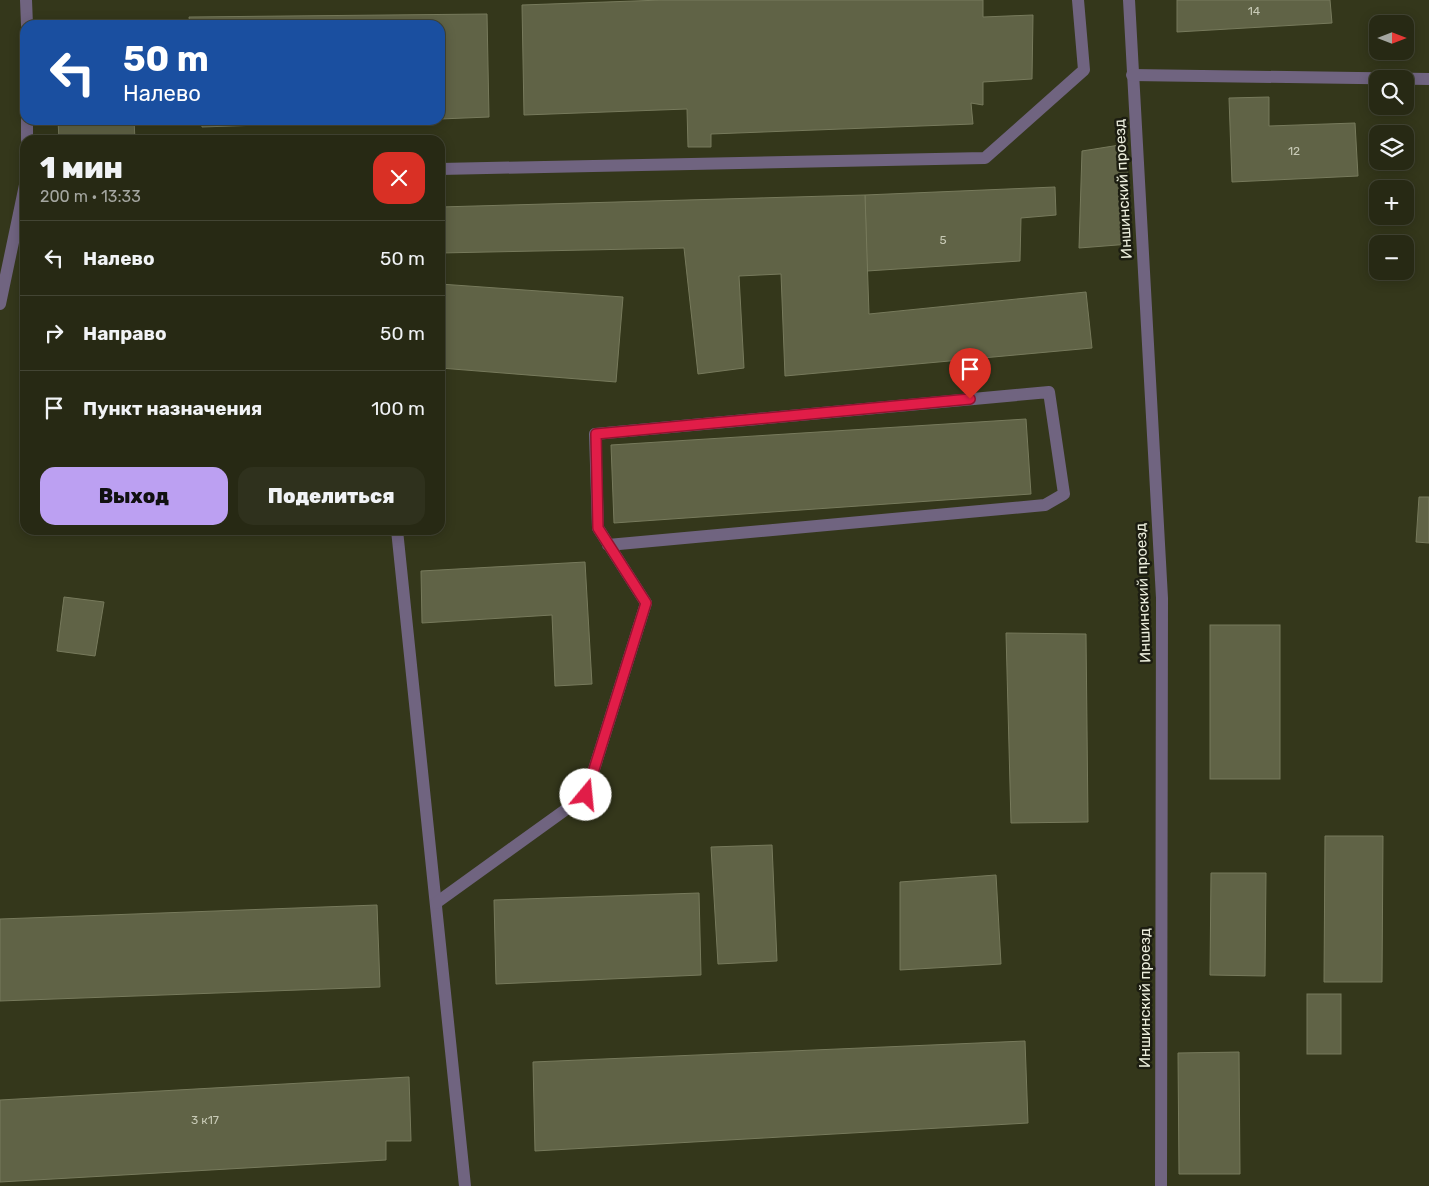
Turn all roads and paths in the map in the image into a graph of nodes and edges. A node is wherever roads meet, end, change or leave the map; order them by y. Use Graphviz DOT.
graph roads {
  1 [pos="26,0"];
  2 [pos="1078,0"];
  3 [pos="1129,0"];
  4 [pos="26,20"];
  5 [pos="1132,74"];
  6 [pos="1429,79"];
  7 [pos="445,169"];
  8 [pos="20,209"];
  9 [pos="0,304"];
  10 [pos="399,535"];
  11 [pos="608,545"];
  12 [pos="436,903"];
  13 [pos="465,1186"];
  14 [pos="1161,1186"];
  1 -- 4 [label="street"];
  2 -- 7 [label="street"];
  3 -- 5 [label="street, Иншинский проезд"];
  5 -- 6 [label="street"];
  5 -- 14 [label="street, Иншинский проезд"];
  8 -- 9 [label="street"];
  10 -- 12 [label="street"];
  11 -- 11 [label="street"];
  11 -- 12 [label="street"];
  12 -- 13 [label="street"];
}
